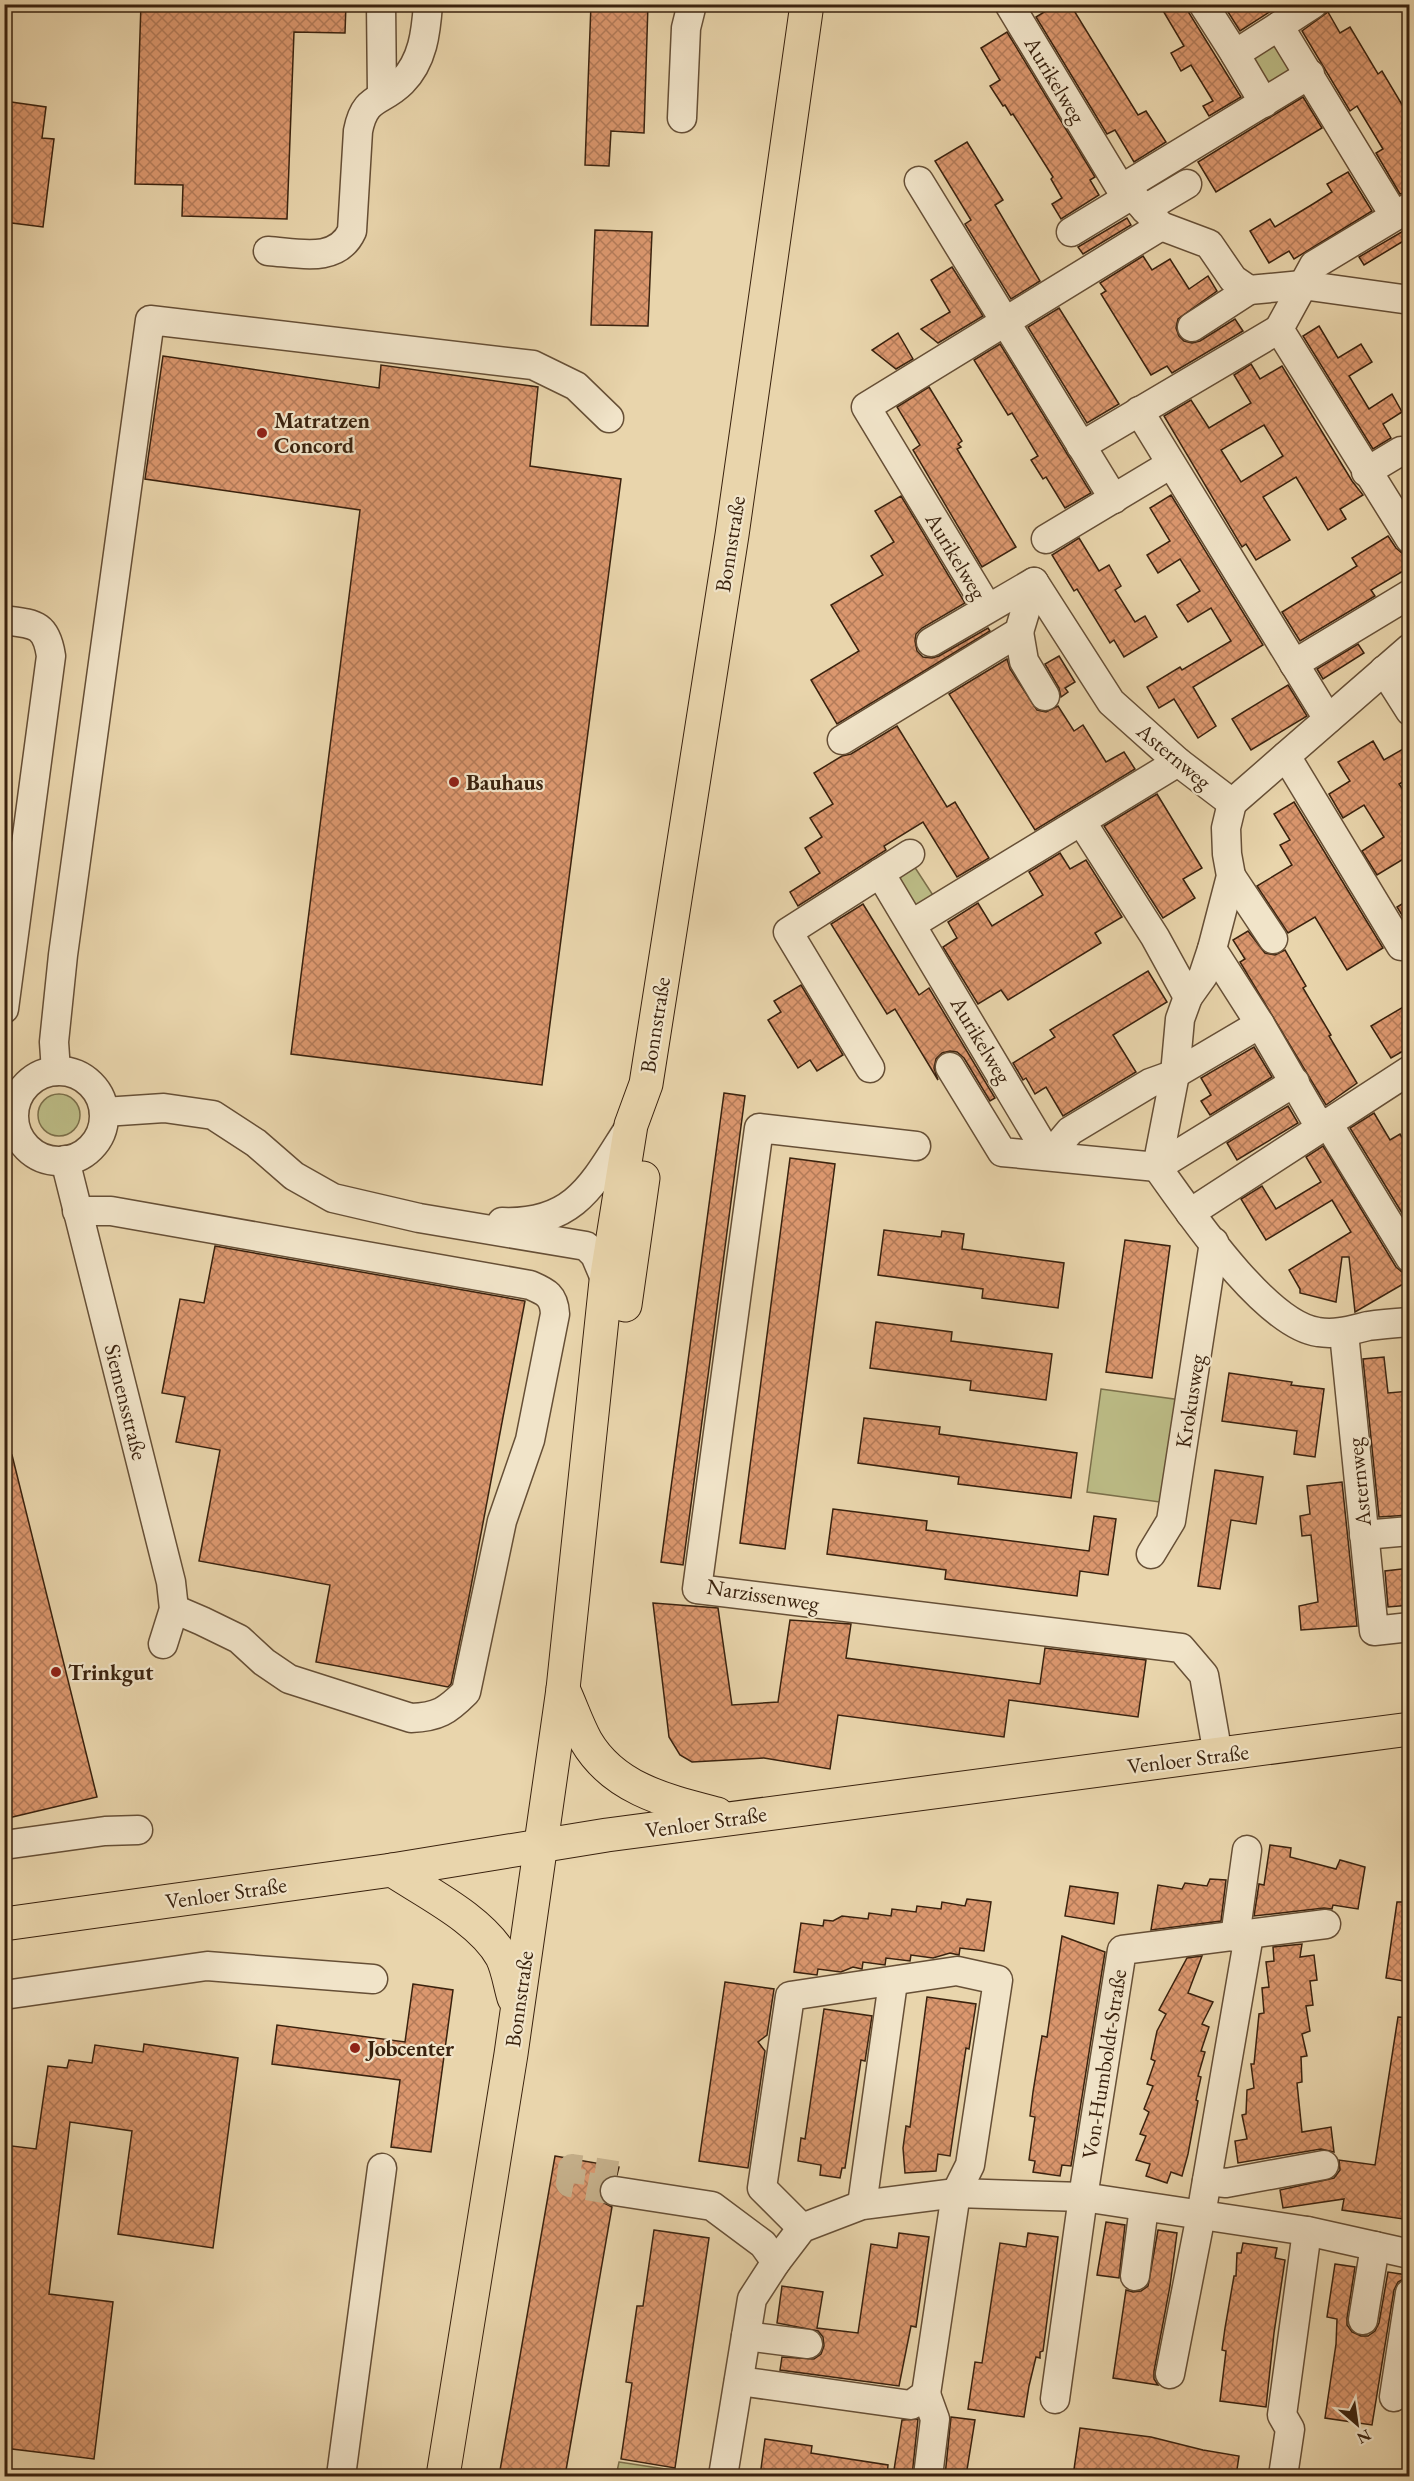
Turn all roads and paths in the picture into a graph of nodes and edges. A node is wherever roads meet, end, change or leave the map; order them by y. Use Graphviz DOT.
graph roads {
  1 [pos="381,4"];
  2 [pos="428,4"];
  3 [pos="692,4"];
  4 [pos="807,4"];
  5 [pos="1203,4"];
  6 [pos="1313,4"];
  7 [pos="1021,8"];
  8 [pos="1279,26"];
  9 [pos="1235,54"];
  10 [pos="1310,75"];
  11 [pos="382,94"];
  12 [pos="1264,103"];
  13 [pos="682,118"];
  14 [pos="919,181"];
  15 [pos="1187,184"];
  16 [pos="1140,205"];
  17 [pos="1402,211"];
  18 [pos="1071,232"];
  19 [pos="268,251"];
  20 [pos="1302,285"];
  21 [pos="1249,290"];
  22 [pos="1410,300"];
  23 [pos="1004,321"];
  24 [pos="1192,327"];
  25 [pos="1279,329"];
  26 [pos="1139,411"];
  27 [pos="609,418"];
  28 [pos="1081,446"];
  29 [pos="1410,453"];
  30 [pos="1171,464"];
  31 [pos="1366,472"];
  32 [pos="1114,499"];
  33 [pos="1046,539"];
  34 [pos="1410,539"];
  35 [pos="1034,582"];
  36 [pos="1410,594"];
  37 [pos="987,607"];
  38 [pos="4,620"];
  39 [pos="1019,632"];
  40 [pos="931,642"];
  41 [pos="1410,648"];
  42 [pos="1294,664"];
  43 [pos="1384,670"];
  44 [pos="1045,696"];
  45 [pos="1410,711"];
  46 [pos="1328,719"];
  47 [pos="842,740"];
  48 [pos="1286,756"];
  49 [pos="1178,762"];
  50 [pos="1232,803"];
  51 [pos="1081,821"];
  52 [pos="909,854"];
  53 [pos="880,873"];
  54 [pos="1231,876"];
  55 [pos="912,924"];
  56 [pos="1273,939"];
  57 [pos="1401,946"];
  58 [pos="1212,949"];
  59 [pos="1188,997"];
  60 [pos="4,1009"];
  61 [pos="1260,1024"];
  62 [pos="950,1067"];
  63 [pos="870,1068"];
  64 [pos="1410,1070"];
  65 [pos="56,1071"];
  66 [pos="1175,1074"];
  67 [pos="1295,1082"];
  68 [pos="646,1084"];
  69 [pos="104,1112"];
  70 [pos="631,1125"];
  71 [pos="1324,1126"];
  72 [pos="10,1132"];
  73 [pos="916,1146"];
  74 [pos="1049,1156"];
  75 [pos="65,1160"];
  76 [pos="1157,1167"];
  77 [pos="77,1211"];
  78 [pos="1190,1213"];
  79 [pos="419,1218"];
  80 [pos="1214,1242"];
  81 [pos="1410,1258"];
  82 [pos="606,1281"];
  83 [pos="1410,1322"];
  84 [pos="1344,1333"];
  85 [pos="581,1520"];
  86 [pos="1410,1531"];
  87 [pos="1364,1535"];
  88 [pos="1151,1554"];
  89 [pos="174,1610"];
  90 [pos="1410,1627"];
  91 [pos="163,1644"];
  92 [pos="563,1689"];
  93 [pos="1410,1729"];
  94 [pos="1218,1755"];
  95 [pos="736,1818"];
  96 [pos="138,1830"];
  97 [pos="4,1845"];
  98 [pos="540,1845"];
  99 [pos="1247,1850"];
  100 [pos="392,1870"];
  101 [pos="4,1924"];
  102 [pos="1326,1924"];
  103 [pos="1242,1936"];
  104 [pos="373,1979"];
  105 [pos="893,1982"];
  106 [pos="4,1995"];
  107 [pos="517,2008"];
  108 [pos="1324,2165"];
  109 [pos="382,2168"];
  110 [pos="1207,2181"];
  111 [pos="616,2183"];
  112 [pos="956,2193"];
  113 [pos="1083,2197"];
  114 [pos="862,2205"];
  115 [pos="1144,2206"];
  116 [pos="1201,2215"];
  117 [pos="801,2228"];
  118 [pos="1307,2231"];
  119 [pos="1375,2246"];
  120 [pos="769,2253"];
  121 [pos="1410,2254"];
  122 [pos="1135,2276"];
  123 [pos="1410,2293"];
  124 [pos="1363,2320"];
  125 [pos="746,2336"];
  126 [pos="808,2344"];
  127 [pos="1170,2374"];
  128 [pos="738,2381"];
  129 [pos="926,2394"];
  130 [pos="1394,2397"];
  131 [pos="1055,2399"];
  132 [pos="341,2476"];
  133 [pos="443,2476"];
  134 [pos="723,2476"];
  135 [pos="928,2476"];
  136 [pos="1283,2476"];
  1 -- 11 [label="street"];
  2 -- 11 [label="street"];
  3 -- 13 [label="street"];
  4 -- 68 [label="main road, Bonnstraße"];
  5 -- 9 [label="street"];
  6 -- 8 [label="street"];
  7 -- 16 [label="street, Aurikelweg"];
  8 -- 9 [label="street"];
  8 -- 10 [label="street"];
  9 -- 12 [label="street"];
  10 -- 12 [label="street"];
  10 -- 17 [label="street"];
  11 -- 19 [label="street"];
  12 -- 16 [label="street"];
  14 -- 23 [label="street"];
  15 -- 16 [label="street"];
  16 -- 18 [label="street"];
  16 -- 21 [label="street"];
  16 -- 23 [label="street, Aurikelweg"];
  17 -- 20 [label="street"];
  20 -- 21 [label="street"];
  20 -- 22 [label="street"];
  20 -- 25 [label="street"];
  21 -- 24 [label="street"];
  23 -- 28 [label="street"];
  23 -- 37 [label="street, Aurikelweg"];
  25 -- 26 [label="street"];
  25 -- 31 [label="street"];
  26 -- 28 [label="street"];
  26 -- 30 [label="street"];
  27 -- 65 [label="street"];
  28 -- 32 [label="street"];
  29 -- 31 [label="street"];
  30 -- 32 [label="street"];
  30 -- 42 [label="street"];
  31 -- 34 [label="street"];
  32 -- 33 [label="street"];
  35 -- 37 [label="street, Aurikelweg"];
  35 -- 39 [label="street"];
  35 -- 49 [label="street, Asternweg"];
  36 -- 42 [label="street"];
  37 -- 40 [label="street"];
  38 -- 60 [label="street"];
  39 -- 44 [label="street"];
  39 -- 47 [label="street"];
  41 -- 43 [label="street"];
  42 -- 46 [label="street"];
  43 -- 45 [label="street"];
  43 -- 46 [label="street"];
  46 -- 48 [label="street"];
  48 -- 50 [label="street"];
  48 -- 57 [label="street"];
  49 -- 50 [label="street, Asternweg"];
  49 -- 51 [label="street"];
  50 -- 54 [label="street, Asternweg"];
  51 -- 55 [label="street"];
  51 -- 59 [label="street"];
  52 -- 53 [label="street"];
  53 -- 55 [label="street, Aurikelweg"];
  53 -- 63 [label="street"];
  54 -- 56 [label="street"];
  54 -- 58 [label="street, Asternweg"];
  55 -- 74 [label="street, Aurikelweg"];
  58 -- 59 [label="street, Asternweg"];
  58 -- 61 [label="street"];
  59 -- 66 [label="street, Asternweg"];
  61 -- 66 [label="street"];
  61 -- 67 [label="street"];
  62 -- 74 [label="street"];
  64 -- 71 [label="street"];
  65 -- 69 [label="street"];
  65 -- 72 [label="street"];
  66 -- 74 [label="street"];
  66 -- 76 [label="street, Asternweg"];
  67 -- 71 [label="street"];
  67 -- 76 [label="street"];
  68 -- 70 [label="main road, Bonnstraße"];
  68 -- 85 [label="main road, Bonnstraße"];
  69 -- 75 [label="street"];
  69 -- 79 [label="street"];
  70 -- 79 [label="street"];
  70 -- 82 [label="main road, Bonnstraße"];
  71 -- 78 [label="street"];
  71 -- 81 [label="street"];
  72 -- 75 [label="street"];
  73 -- 94 [label="street, Narzissenweg"];
  74 -- 76 [label="street"];
  75 -- 77 [label="street, Siemensstraße"];
  76 -- 78 [label="street"];
  77 -- 89 [label="street, Siemensstraße"];
  77 -- 89 [label="street"];
  78 -- 80 [label="street"];
  79 -- 82 [label="street"];
  80 -- 84 [label="street"];
  80 -- 88 [label="street, Krokusweg"];
  82 -- 85 [label="main road, Bonnstraße"];
  83 -- 84 [label="street"];
  84 -- 87 [label="street, Asternweg"];
  85 -- 92 [label="main road, Bonnstraße"];
  86 -- 87 [label="street"];
  87 -- 90 [label="street, Asternweg"];
  89 -- 91 [label="street, Siemensstraße"];
  92 -- 95 [label="main road"];
  92 -- 98 [label="main road, Bonnstraße"];
  93 -- 94 [label="main road, Venloer Straße"];
  94 -- 95 [label="main road, Venloer Straße"];
  95 -- 98 [label="main road, Venloer Straße"];
  96 -- 97 [label="street"];
  98 -- 100 [label="main road, Venloer Straße"];
  98 -- 107 [label="main road, Bonnstraße"];
  99 -- 103 [label="street"];
  100 -- 101 [label="main road, Venloer Straße"];
  100 -- 107 [label="main road"];
  102 -- 103 [label="street, Von-Humboldt-Straße"];
  103 -- 110 [label="street"];
  103 -- 113 [label="street, Von-Humboldt-Straße"];
  104 -- 106 [label="street"];
  105 -- 112 [label="street"];
  105 -- 114 [label="street"];
  105 -- 117 [label="street"];
  107 -- 133 [label="main road, Bonnstraße"];
  108 -- 110 [label="street"];
  109 -- 132 [label="street"];
  110 -- 116 [label="street"];
  111 -- 120 [label="street"];
  112 -- 113 [label="street"];
  112 -- 114 [label="street"];
  112 -- 129 [label="street"];
  113 -- 115 [label="street"];
  113 -- 131 [label="street, Von-Humboldt-Straße"];
  114 -- 117 [label="street"];
  115 -- 116 [label="street"];
  115 -- 122 [label="street"];
  116 -- 118 [label="street"];
  116 -- 127 [label="street"];
  117 -- 120 [label="street"];
  118 -- 119 [label="street"];
  118 -- 136 [label="street"];
  119 -- 121 [label="street"];
  119 -- 124 [label="street"];
  120 -- 125 [label="street"];
  123 -- 130 [label="street"];
  125 -- 126 [label="street"];
  125 -- 128 [label="street"];
  128 -- 129 [label="street"];
  128 -- 134 [label="street"];
  129 -- 135 [label="street"];
}
